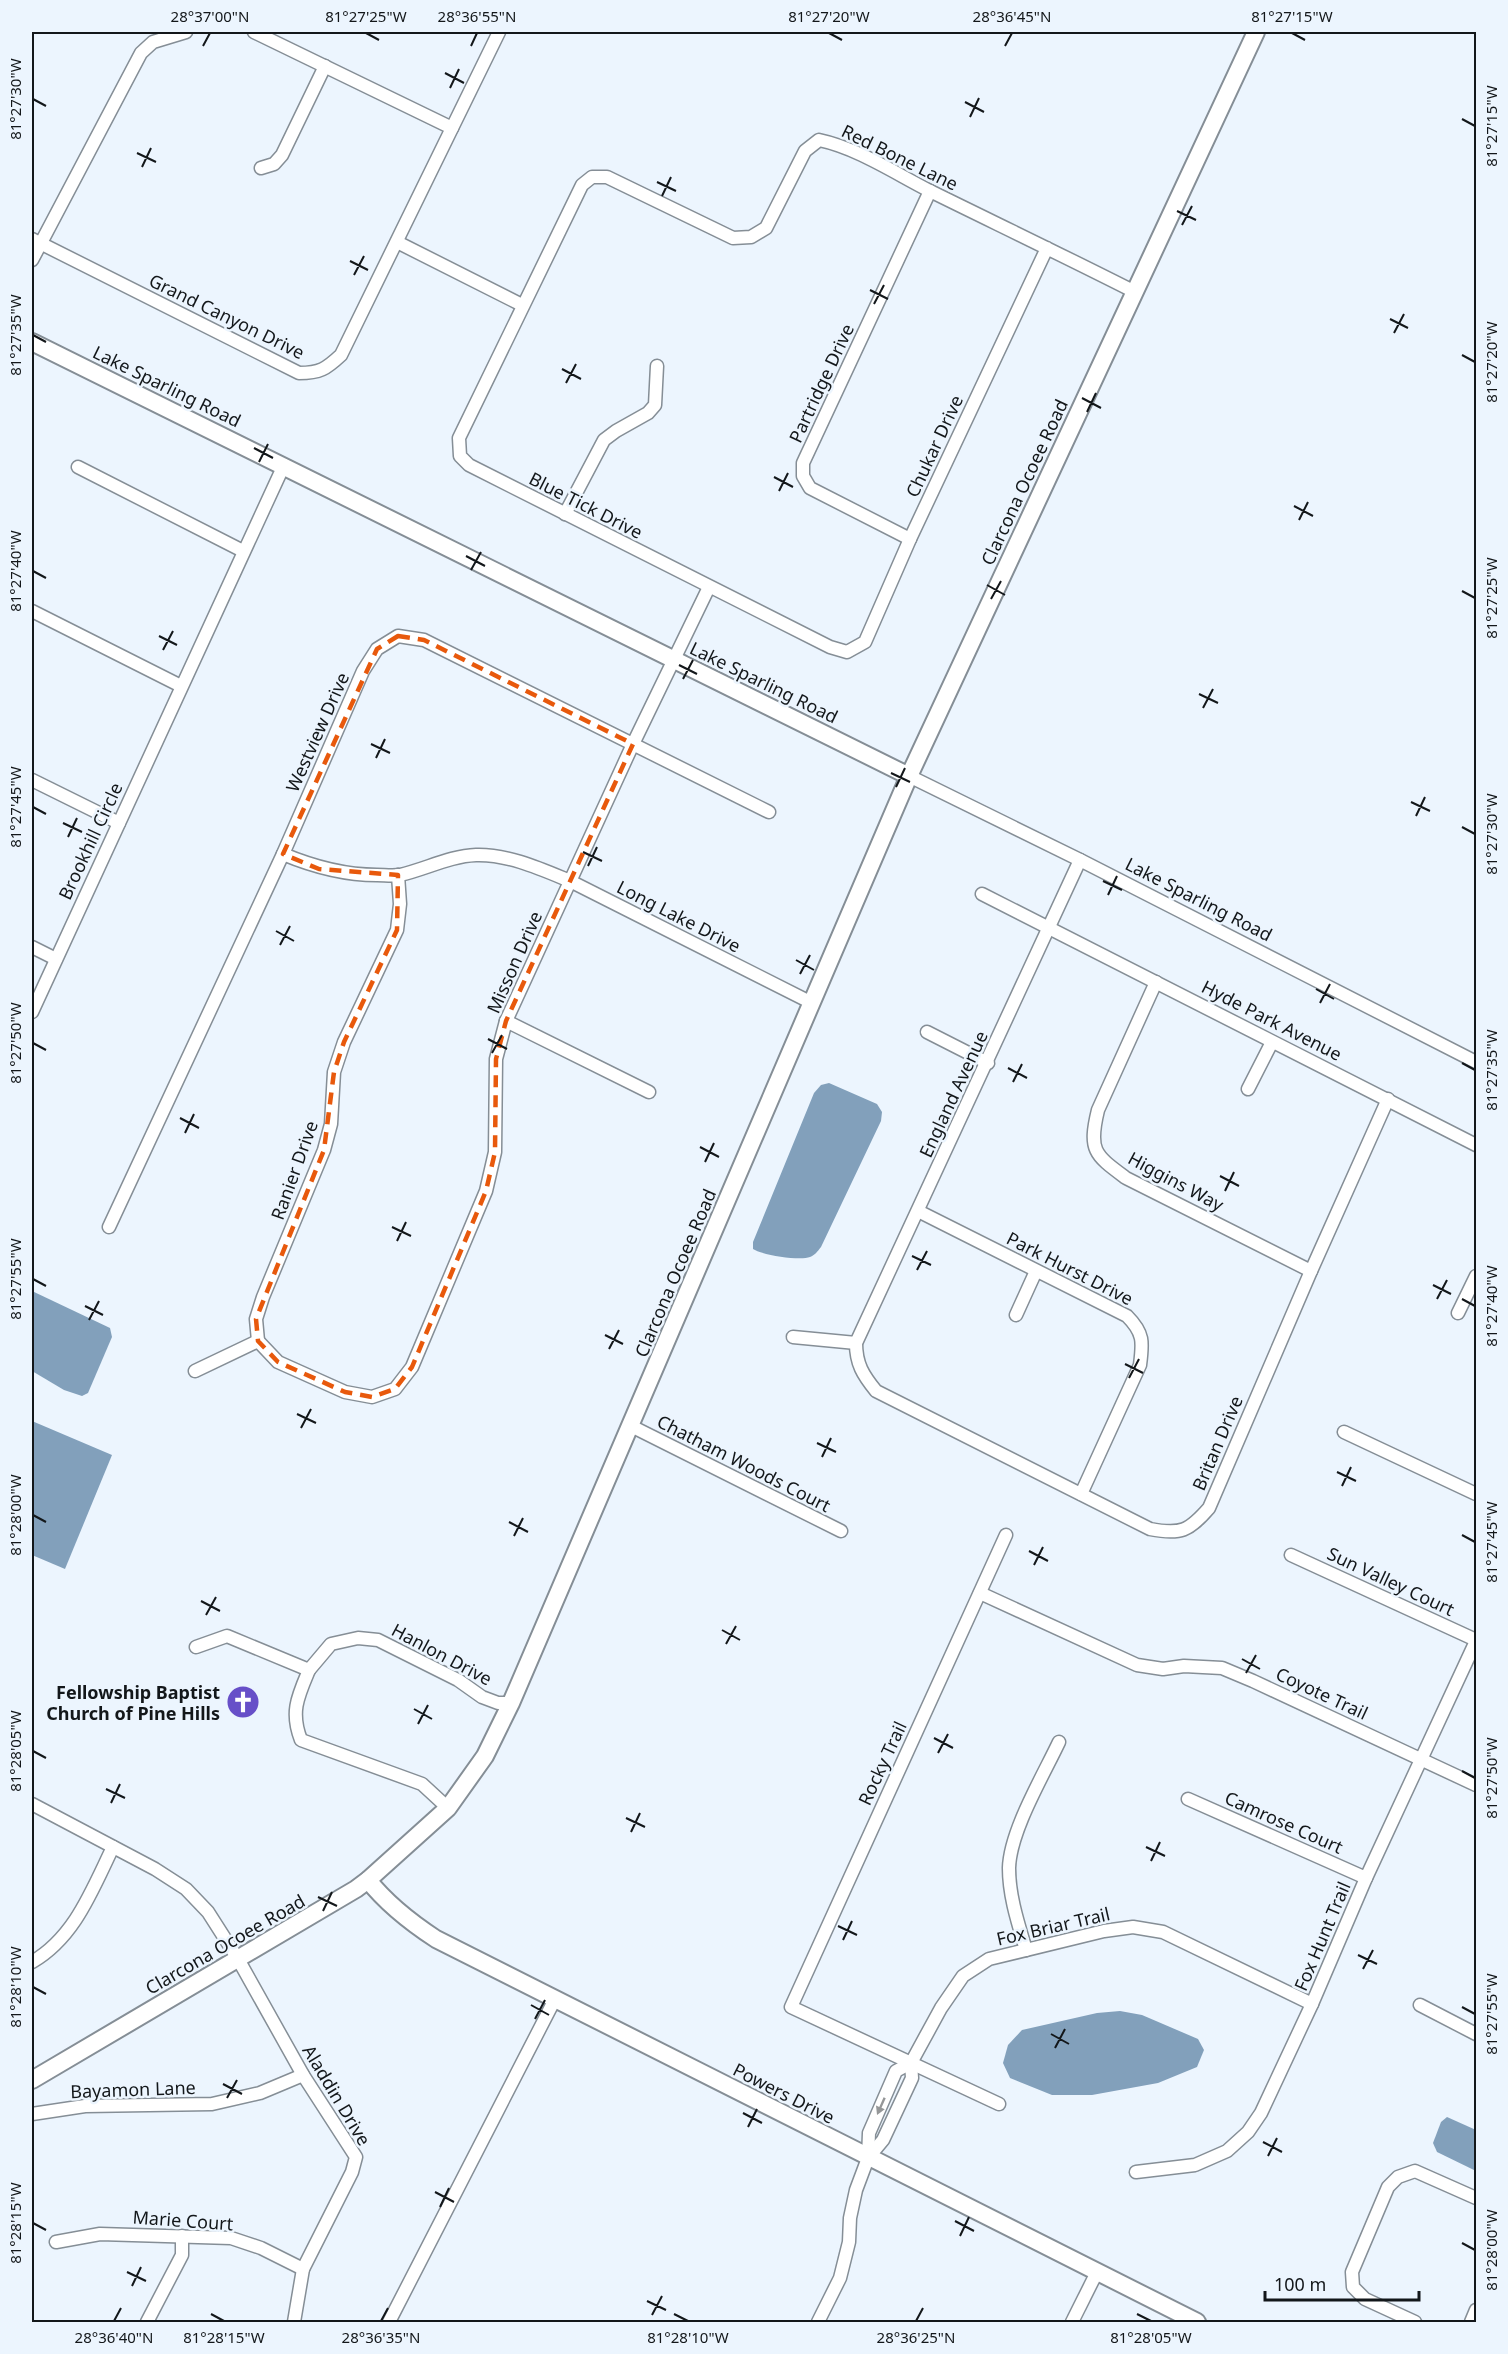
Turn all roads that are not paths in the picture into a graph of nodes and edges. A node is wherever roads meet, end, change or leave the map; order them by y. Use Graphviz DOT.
graph roads {
  1 [pos="186,32"];
  2 [pos="254,32"];
  3 [pos="499,32"];
  4 [pos="1256,32"];
  5 [pos="325,66"];
  6 [pos="452,128"];
  7 [pos="261,168"];
  8 [pos="930,191"];
  9 [pos="36,241"];
  10 [pos="397,242"];
  11 [pos="1047,248"];
  12 [pos="32,260"];
  13 [pos="1135,292"];
  14 [pos="522,305"];
  15 [pos="32,342"];
  16 [pos="657,366"];
  17 [pos="284,465"];
  18 [pos="78,467"];
  19 [pos="565,514"];
  20 [pos="910,539"];
  21 [pos="243,551"];
  22 [pos="709,587"];
  23 [pos="32,611"];
  24 [pos="848,652"];
  25 [pos="675,660"];
  26 [pos="181,686"];
  27 [pos="633,744"];
  28 [pos="909,776"];
  29 [pos="32,780"];
  30 [pos="769,812"];
  31 [pos="119,823"];
  32 [pos="283,854"];
  33 [pos="1080,860"];
  34 [pos="398,875"];
  35 [pos="570,881"];
  36 [pos="982,894"];
  37 [pos="1051,927"];
  38 [pos="32,947"];
  39 [pos="56,959"];
  40 [pos="1156,982"];
  41 [pos="812,1003"];
  42 [pos="32,1012"];
  43 [pos="506,1021"];
  44 [pos="927,1032"];
  45 [pos="1272,1042"];
  46 [pos="1476,1062"];
  47 [pos="988,1063"];
  48 [pos="1248,1089"];
  49 [pos="649,1092"];
  50 [pos="1388,1099"];
  51 [pos="1476,1145"];
  52 [pos="918,1211"];
  53 [pos="109,1227"];
  54 [pos="1036,1271"];
  55 [pos="1311,1271"];
  56 [pos="1476,1276"];
  57 [pos="1458,1312"];
  58 [pos="1016,1315"];
  59 [pos="793,1337"];
  60 [pos="258,1341"];
  61 [pos="856,1343"];
  62 [pos="195,1371"];
  63 [pos="631,1426"];
  64 [pos="1344,1432"];
  65 [pos="1081,1494"];
  66 [pos="1476,1494"];
  67 [pos="841,1531"];
  68 [pos="1006,1535"];
  69 [pos="1291,1555"];
  70 [pos="980,1593"];
  71 [pos="1476,1641"];
  72 [pos="196,1647"];
  73 [pos="309,1670"];
  74 [pos="511,1704"];
  75 [pos="1059,1742"];
  76 [pos="1422,1759"];
  77 [pos="1476,1785"];
  78 [pos="1188,1799"];
  79 [pos="32,1804"];
  80 [pos="448,1808"];
  81 [pos="113,1847"];
  82 [pos="1366,1878"];
  83 [pos="368,1880"];
  84 [pos="1026,1950"];
  85 [pos="33,1959"];
  86 [pos="238,1959"];
  87 [pos="555,1999"];
  88 [pos="1312,2004"];
  89 [pos="1420,2005"];
  90 [pos="1476,2034"];
  91 [pos="911,2062"];
  92 [pos="303,2075"];
  93 [pos="32,2080"];
  94 [pos="999,2104"];
  95 [pos="32,2114"];
  96 [pos="868,2158"];
  97 [pos="1136,2172"];
  98 [pos="1476,2198"];
  99 [pos="183,2236"];
  100 [pos="56,2242"];
  101 [pos="303,2269"];
  102 [pos="1096,2272"];
  103 [pos="1476,2310"];
  104 [pos="147,2322"];
  105 [pos="294,2322"];
  106 [pos="389,2322"];
  107 [pos="818,2322"];
  108 [pos="1072,2322"];
  109 [pos="1197,2322"];
  110 [pos="1415,2322"];
  111 [pos="1471,2322"];
  1 -- 9 [label="street"];
  2 -- 5 [label="street"];
  3 -- 6 [label="street, Grand Canyon Drive"];
  4 -- 13 [label="street, Clarcona Ocoee Road"];
  5 -- 6 [label="street"];
  5 -- 7 [label="street"];
  6 -- 10 [label="street, Grand Canyon Drive"];
  8 -- 11 [label="street, Red Bone Lane"];
  8 -- 14 [label="street, Red Bone Lane"];
  8 -- 20 [label="street, Partridge Drive"];
  9 -- 10 [label="street, Grand Canyon Drive"];
  9 -- 12 [label="street"];
  10 -- 14 [label="street"];
  11 -- 13 [label="street, Red Bone Lane"];
  11 -- 20 [label="street, Chukar Drive"];
  13 -- 28 [label="street, Clarcona Ocoee Road"];
  14 -- 19 [label="street, Blue Tick Drive"];
  15 -- 17 [label="street, Lake Sparling Road"];
  16 -- 19 [label="street"];
  17 -- 21 [label="street, Brookhill Circle"];
  17 -- 25 [label="street, Lake Sparling Road"];
  18 -- 21 [label="street"];
  19 -- 22 [label="street, Blue Tick Drive"];
  20 -- 24 [label="street, Chukar Drive"];
  21 -- 26 [label="street, Brookhill Circle"];
  22 -- 24 [label="street, Blue Tick Drive"];
  22 -- 25 [label="street, Misson Drive"];
  23 -- 26 [label="street"];
  25 -- 27 [label="street, Misson Drive"];
  25 -- 28 [label="street, Lake Sparling Road"];
  26 -- 31 [label="street, Brookhill Circle"];
  27 -- 30 [label="street, Westview Drive"];
  27 -- 32 [label="street, Westview Drive"];
  27 -- 35 [label="street, Misson Drive"];
  28 -- 33 [label="street, Lake Sparling Road"];
  28 -- 41 [label="street, Clarcona Ocoee Road"];
  29 -- 31 [label="street"];
  31 -- 39 [label="street, Brookhill Circle"];
  32 -- 34 [label="street, Long Lake Drive"];
  32 -- 53 [label="street, Westview Drive"];
  33 -- 37 [label="street, England Avenue"];
  33 -- 46 [label="street, Lake Sparling Road"];
  34 -- 35 [label="street, Long Lake Drive"];
  34 -- 60 [label="street, Ranier Drive"];
  35 -- 41 [label="street, Long Lake Drive"];
  35 -- 43 [label="street, Misson Drive"];
  36 -- 37 [label="street, Hyde Park Avenue"];
  37 -- 40 [label="street, Hyde Park Avenue"];
  37 -- 47 [label="street, England Avenue"];
  38 -- 39 [label="street"];
  39 -- 42 [label="street, Brookhill Circle"];
  40 -- 45 [label="street, Hyde Park Avenue"];
  40 -- 55 [label="street, Higgins Way"];
  41 -- 63 [label="street, Clarcona Ocoee Road"];
  43 -- 49 [label="street"];
  43 -- 60 [label="street, Misson Drive"];
  44 -- 47 [label="street"];
  45 -- 48 [label="street"];
  45 -- 50 [label="street, Hyde Park Avenue"];
  47 -- 52 [label="street, England Avenue"];
  50 -- 51 [label="street, Hyde Park Avenue"];
  50 -- 55 [label="street, Britan Drive"];
  52 -- 54 [label="street, Park Hurst Drive"];
  52 -- 61 [label="street, England Avenue"];
  54 -- 58 [label="street"];
  54 -- 65 [label="street, Park Hurst Drive"];
  55 -- 65 [label="street, Britan Drive"];
  56 -- 57 [label="street"];
  59 -- 61 [label="street"];
  60 -- 62 [label="street"];
  61 -- 65 [label="street, Britan Drive"];
  63 -- 67 [label="street, Chatham Woods Court"];
  63 -- 74 [label="street, Clarcona Ocoee Road"];
  64 -- 66 [label="street"];
  68 -- 70 [label="street, Rocky Trail"];
  69 -- 71 [label="street, Sun Valley Court"];
  70 -- 76 [label="street, Coyote Trail"];
  70 -- 91 [label="street, Rocky Trail"];
  71 -- 76 [label="street, Fox Hunt Trail"];
  72 -- 73 [label="street"];
  73 -- 74 [label="street, Hanlon Drive"];
  73 -- 80 [label="street, Hanlon Drive"];
  74 -- 80 [label="street, Clarcona Ocoee Road"];
  75 -- 84 [label="street"];
  76 -- 77 [label="street, Coyote Trail"];
  76 -- 82 [label="street, Fox Hunt Trail"];
  78 -- 82 [label="street, Camrose Court"];
  79 -- 81 [label="street, Aladdin Drive"];
  80 -- 83 [label="street, Clarcona Ocoee Road"];
  81 -- 85 [label="street"];
  81 -- 86 [label="street, Aladdin Drive"];
  82 -- 88 [label="street, Fox Hunt Trail"];
  83 -- 86 [label="street, Clarcona Ocoee Road"];
  83 -- 87 [label="street, Powers Drive"];
  84 -- 88 [label="street, Fox Briar Trail"];
  84 -- 91 [label="street, Fox Briar Trail"];
  86 -- 92 [label="street, Aladdin Drive"];
  86 -- 93 [label="street, Clarcona Ocoee Road"];
  87 -- 96 [label="street, Powers Drive"];
  87 -- 106 [label="street"];
  88 -- 97 [label="street, Fox Hunt Trail"];
  89 -- 90 [label="street"];
  91 -- 94 [label="street"];
  91 -- 96 [label="street, Fox Briar Trail"];
  91 -- 96 [label="street, Fox Briar Trail, one-way"];
  92 -- 95 [label="street, Bayamon Lane"];
  92 -- 101 [label="street, Aladdin Drive"];
  96 -- 102 [label="street, Powers Drive"];
  96 -- 107 [label="street, Fox Briar Trail"];
  98 -- 110 [label="street"];
  99 -- 100 [label="street, Marie Court"];
  99 -- 101 [label="street, Marie Court"];
  99 -- 104 [label="street"];
  101 -- 105 [label="street, Aladdin Drive"];
  102 -- 108 [label="street"];
  102 -- 109 [label="street, Powers Drive"];
  103 -- 111 [label="street"];
}
